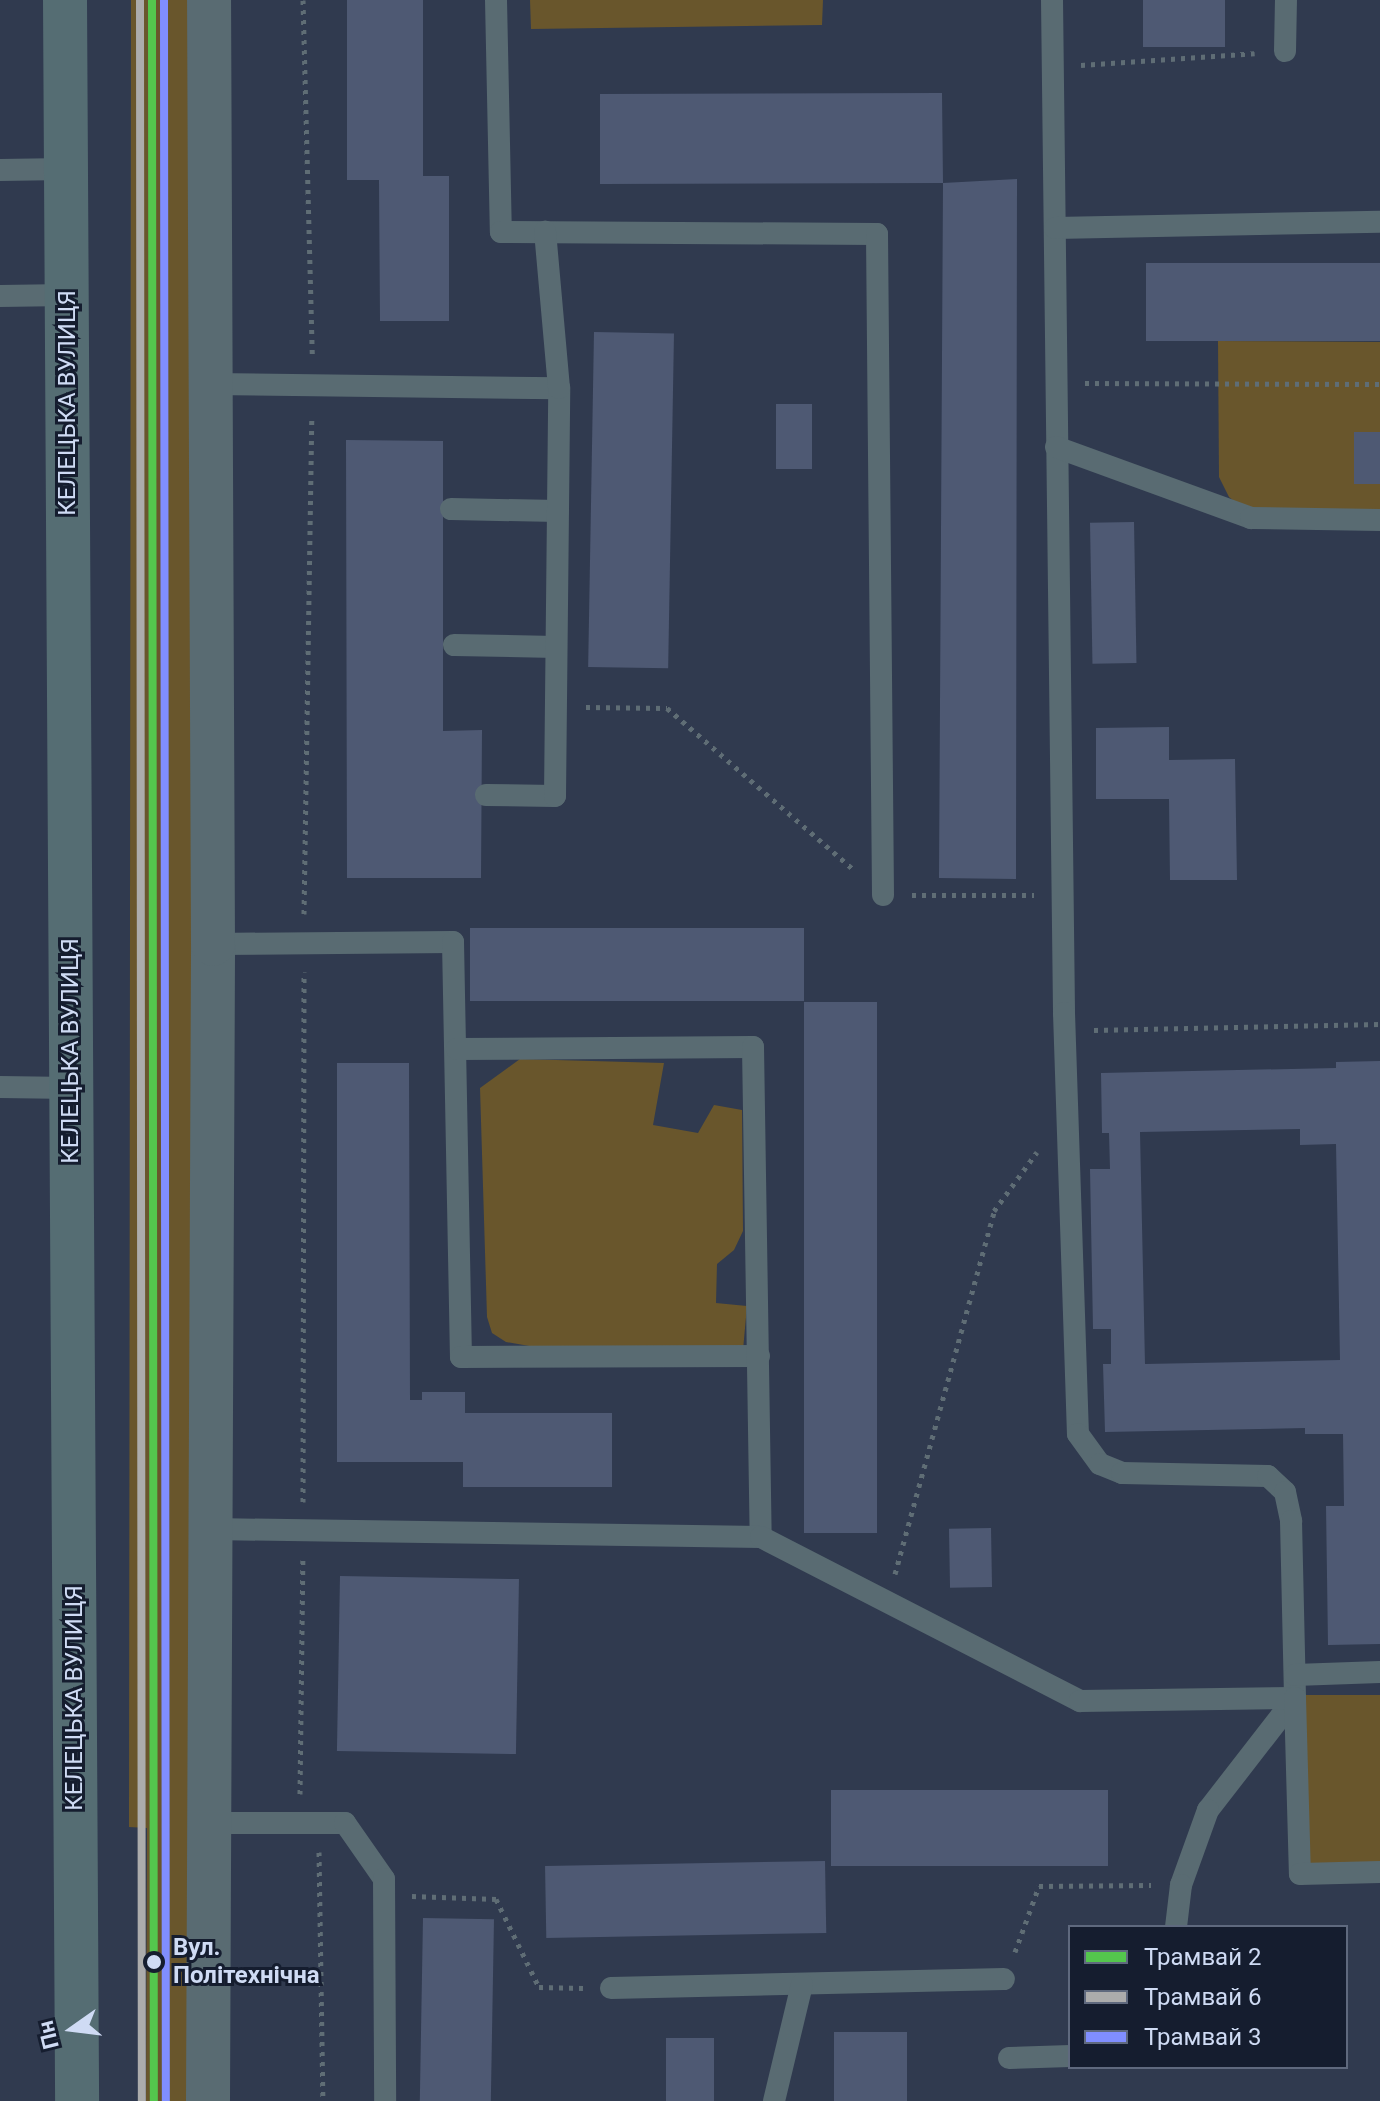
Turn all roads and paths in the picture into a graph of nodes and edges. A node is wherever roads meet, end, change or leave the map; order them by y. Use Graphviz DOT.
graph roads {
  1 [pos="65,0"];
  2 [pos="209,0"];
  3 [pos="496,0"];
  4 [pos="1052,0"];
  5 [pos="1286,0"];
  6 [pos="1285,51"];
  7 [pos="1053,67"];
  8 [pos="66,169"];
  9 [pos="0,170"];
  10 [pos="1380,222"];
  11 [pos="1055,228"];
  12 [pos="545,232"];
  13 [pos="67,295"];
  14 [pos="0,296"];
  15 [pos="1056,383"];
  16 [pos="211,384"];
  17 [pos="1380,384"];
  18 [pos="559,388"];
  19 [pos="1056,447"];
  20 [pos="451,509"];
  21 [pos="558,511"];
  22 [pos="1380,520"];
  23 [pos="454,645"];
  24 [pos="556,647"];
  25 [pos="556,707"];
  26 [pos="486,795"];
  27 [pos="883,895"];
  28 [pos="1063,895"];
  29 [pos="213,944"];
  30 [pos="1380,1024"];
  31 [pos="1065,1031"];
  32 [pos="457,1049"];
  33 [pos="0,1087"];
  34 [pos="71,1088"];
  35 [pos="1068,1111"];
  36 [pos="759,1356"];
  37 [pos="212,1529"];
  38 [pos="761,1537"];
  39 [pos="888,1602"];
  40 [pos="1380,1672"];
  41 [pos="1295,1686"];
  42 [pos="212,1823"];
  43 [pos="319,1823"];
  44 [pos="1380,1872"];
  45 [pos="1181,1885"];
  46 [pos="383,1894"];
  47 [pos="1176,1925"];
  48 [pos="1004,1979"];
  49 [pos="802,1984"];
  50 [pos="611,1988"];
  51 [pos="1068,2056"];
  52 [pos="1009,2058"];
  53 [pos="77,2101"];
  54 [pos="208,2101"];
  55 [pos="323,2101"];
  56 [pos="385,2101"];
  57 [pos="774,2101"];
  1 -- 8 [label="main road, КЕЛЕЦЬКА ВУЛИЦЯ"];
  2 -- 16 [label="street"];
  3 -- 12 [label="lane"];
  4 -- 7 [label="lane"];
  5 -- 6 [label="lane"];
  6 -- 7 [label="path"];
  7 -- 11 [label="lane"];
  8 -- 9 [label="lane"];
  8 -- 13 [label="main road, КЕЛЕЦЬКА ВУЛИЦЯ"];
  10 -- 11 [label="lane"];
  11 -- 15 [label="lane"];
  12 -- 18 [label="lane"];
  12 -- 27 [label="lane"];
  13 -- 14 [label="lane"];
  13 -- 34 [label="main road, КЕЛЕЦЬКА ВУЛИЦЯ"];
  15 -- 17 [label="path"];
  15 -- 19 [label="lane"];
  16 -- 18 [label="lane"];
  16 -- 29 [label="street"];
  18 -- 21 [label="lane"];
  19 -- 22 [label="lane"];
  19 -- 28 [label="lane"];
  20 -- 21 [label="lane"];
  21 -- 24 [label="lane"];
  23 -- 24 [label="lane"];
  24 -- 25 [label="lane"];
  25 -- 26 [label="lane"];
  25 -- 27 [label="path"];
  27 -- 28 [label="path"];
  28 -- 31 [label="lane"];
  29 -- 32 [label="lane"];
  29 -- 37 [label="street"];
  30 -- 31 [label="path"];
  31 -- 35 [label="lane"];
  32 -- 36 [label="lane"];
  32 -- 36 [label="lane"];
  33 -- 34 [label="lane"];
  34 -- 53 [label="main road, КЕЛЕЦЬКА ВУЛИЦЯ"];
  35 -- 39 [label="path"];
  35 -- 41 [label="lane"];
  36 -- 38 [label="lane"];
  37 -- 38 [label="lane"];
  37 -- 42 [label="street"];
  38 -- 39 [label="lane"];
  39 -- 41 [label="lane"];
  40 -- 41 [label="lane"];
  41 -- 44 [label="lane"];
  41 -- 45 [label="lane"];
  42 -- 43 [label="lane"];
  42 -- 54 [label="street"];
  43 -- 46 [label="lane"];
  43 -- 55 [label="path"];
  45 -- 47 [label="lane"];
  45 -- 48 [label="path"];
  46 -- 50 [label="path"];
  46 -- 56 [label="lane"];
  48 -- 49 [label="lane"];
  49 -- 50 [label="lane"];
  49 -- 57 [label="lane"];
  51 -- 52 [label="lane"];
}
